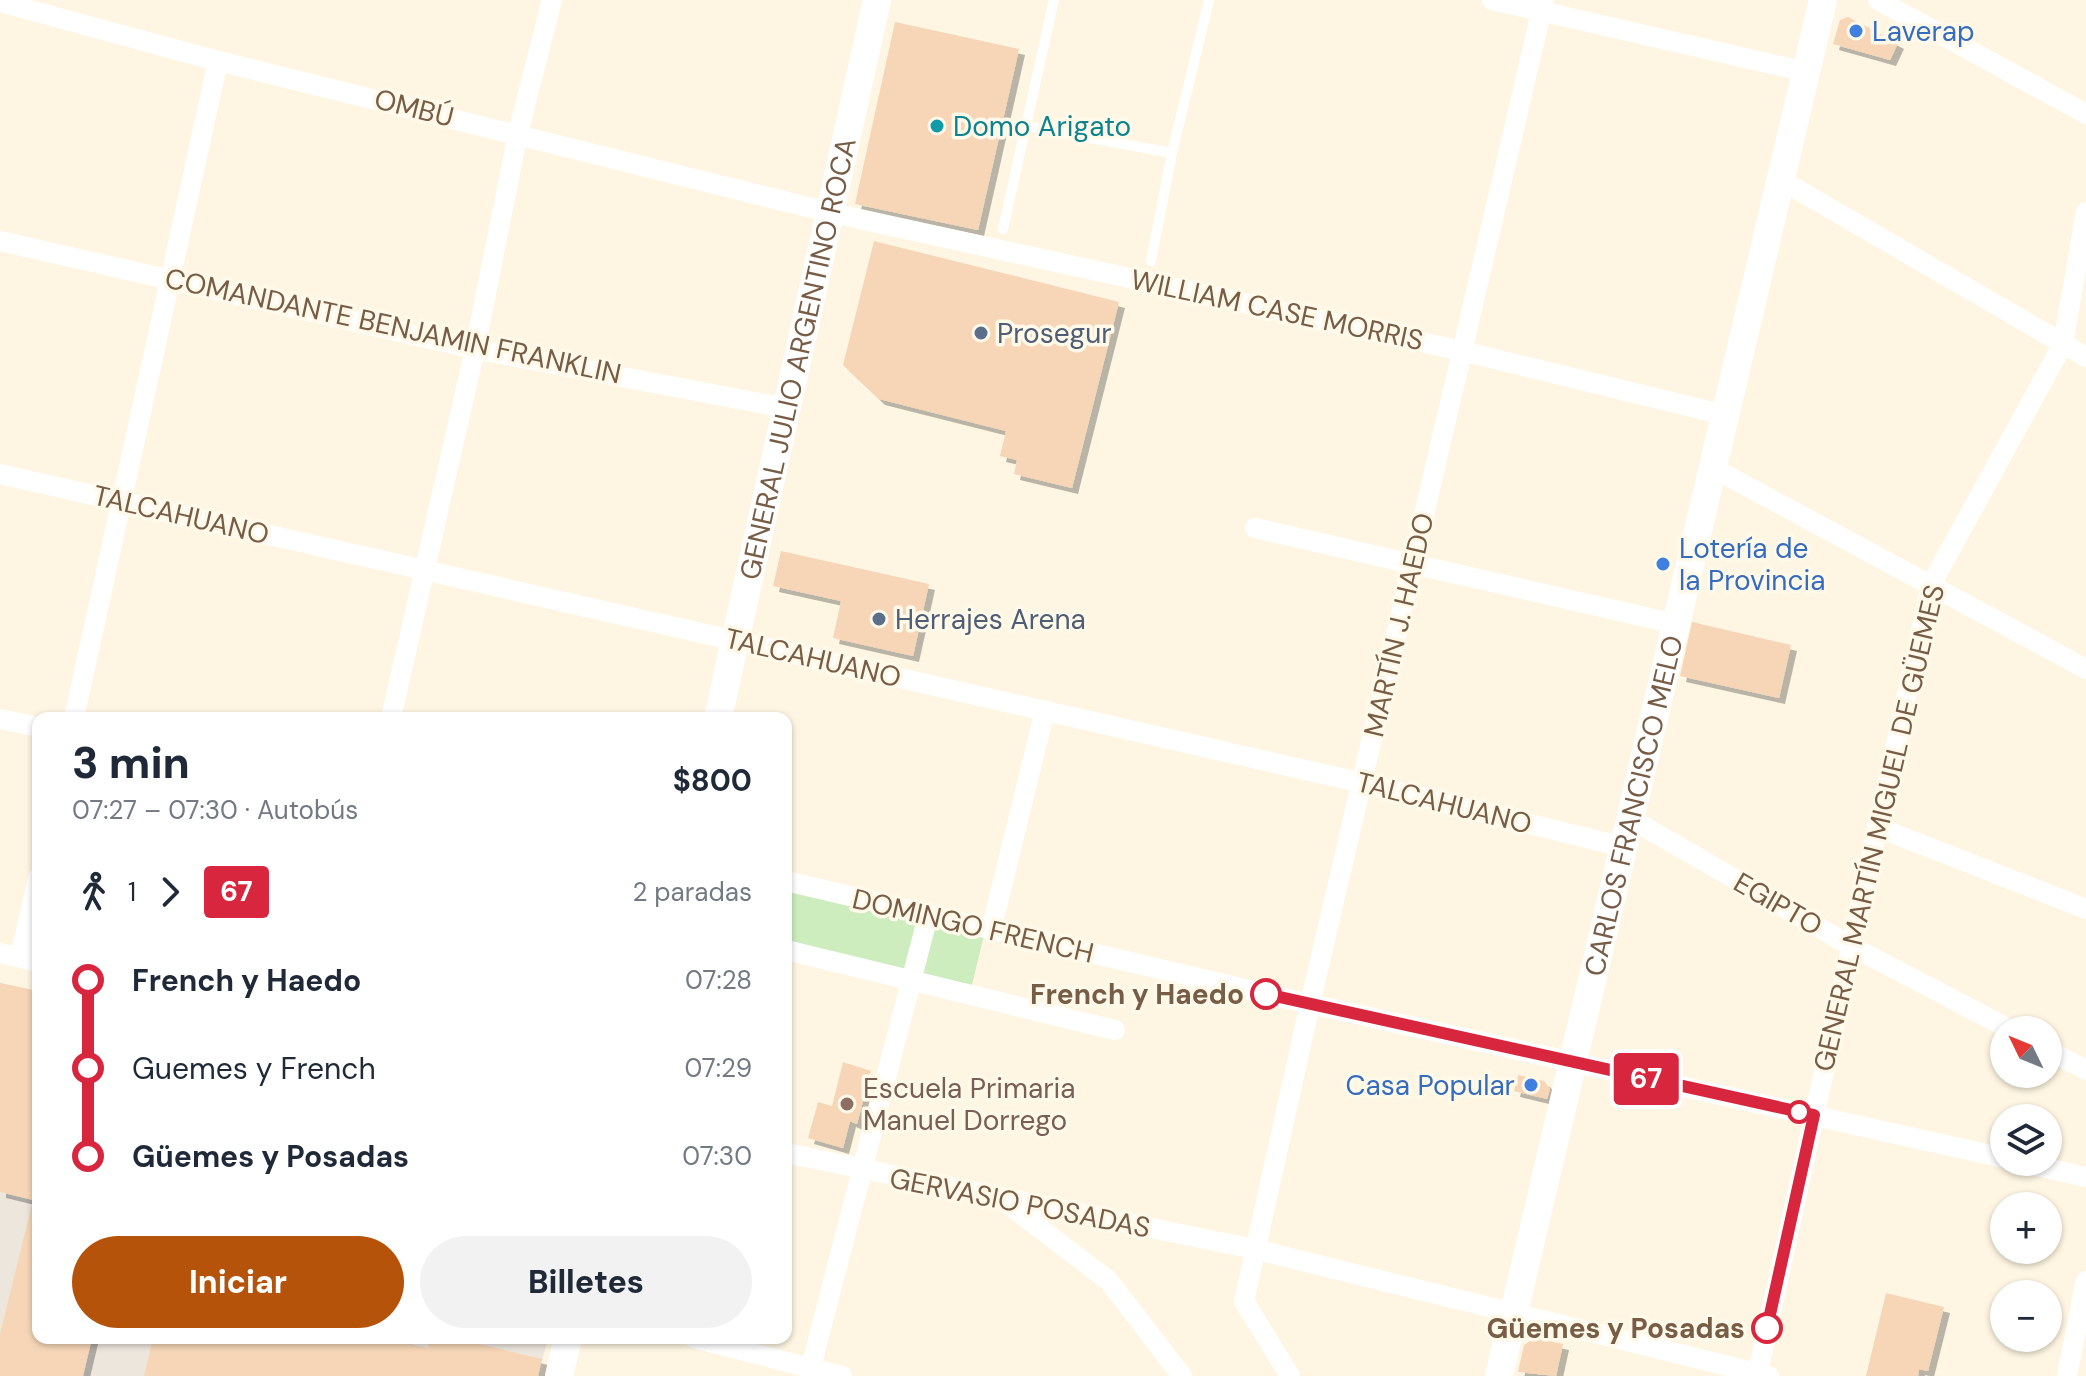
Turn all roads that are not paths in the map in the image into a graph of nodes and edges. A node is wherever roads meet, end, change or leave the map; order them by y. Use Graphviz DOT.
graph roads {
  1 [pos="552,0"];
  2 [pos="877,0"];
  3 [pos="1054,0"];
  4 [pos="1209,0"];
  5 [pos="1492,0"];
  6 [pos="1823,0"];
  7 [pos="1878,0"];
  8 [pos="0,2"];
  9 [pos="1542,7"];
  10 [pos="218,61"];
  11 [pos="1806,72"];
  12 [pos="2086,114"];
  13 [pos="1025,126"];
  14 [pos="518,133"];
  15 [pos="1172,153"];
  16 [pos="1781,180"];
  17 [pos="828,212"];
  18 [pos="2086,212"];
  19 [pos="1003,229"];
  20 [pos="0,241"];
  21 [pos="1151,261"];
  22 [pos="172,277"];
  23 [pos="2063,344"];
  24 [pos="475,349"];
  25 [pos="1462,351"];
  26 [pos="2086,357"];
  27 [pos="786,408"];
  28 [pos="1725,415"];
  29 [pos="1713,468"];
  30 [pos="0,474"];
  31 [pos="122,501"];
  32 [pos="1255,528"];
  33 [pos="1413,564"];
  34 [pos="426,570"];
  35 [pos="1931,585"];
  36 [pos="1676,624"];
  37 [pos="737,641"];
  38 [pos="2086,669"];
  39 [pos="1045,710"];
  40 [pos="75,712"];
  41 [pos="392,712"];
  42 [pos="719,712"];
  43 [pos="0,719"];
  44 [pos="32,726"];
  45 [pos="1363,783"];
  46 [pos="1631,819"];
  47 [pos="1877,827"];
  48 [pos="1624,847"];
  49 [pos="792,882"];
  50 [pos="32,903"];
  51 [pos="2086,909"];
  52 [pos="928,916"];
  53 [pos="991,931"];
  54 [pos="1851,946"];
  55 [pos="792,951"];
  56 [pos="19,957"];
  57 [pos="912,979"];
  58 [pos="1310,1004"];
  59 [pos="1990,1019"];
  60 [pos="1115,1030"];
  61 [pos="2062,1057"];
  62 [pos="1572,1063"];
  63 [pos="2086,1070"];
  64 [pos="1814,1115"];
  65 [pos="792,1154"];
  66 [pos="1990,1155"];
  67 [pos="862,1171"];
  68 [pos="2062,1172"];
  69 [pos="2086,1177"];
  70 [pos="1001,1198"];
  71 [pos="1254,1249"];
  72 [pos="2086,1281"];
  73 [pos="1515,1312"];
  74 [pos="567,1344"];
  75 [pos="718,1344"];
  76 [pos="811,1367"];
  77 [pos="1761,1375"];
  78 [pos="559,1376"];
  79 [pos="842,1376"];
  80 [pos="1182,1376"];
  81 [pos="1290,1376"];
  82 [pos="1499,1376"];
  83 [pos="2067,1376"];
  1 -- 14 [label="street"];
  2 -- 17 [label="street, GENERAL JULIO ARGENTINO ROCA"];
  3 -- 13 [label="lane"];
  4 -- 15 [label="lane"];
  5 -- 9 [label="street"];
  6 -- 11 [label="street, CARLOS FRANCISCO MELO"];
  7 -- 12 [label="street"];
  8 -- 10 [label="street, OMBÚ"];
  9 -- 11 [label="street"];
  9 -- 25 [label="street, MARTÍN J. HAEDO"];
  10 -- 14 [label="street, OMBÚ"];
  10 -- 22 [label="street"];
  11 -- 16 [label="street, CARLOS FRANCISCO MELO"];
  13 -- 15 [label="lane"];
  13 -- 19 [label="lane"];
  14 -- 17 [label="street, OMBÚ"];
  14 -- 24 [label="street"];
  15 -- 21 [label="lane"];
  16 -- 23 [label="street"];
  16 -- 28 [label="street, CARLOS FRANCISCO MELO"];
  17 -- 25 [label="street, WILLIAM CASE MORRIS"];
  17 -- 27 [label="street, GENERAL JULIO ARGENTINO ROCA"];
  18 -- 23 [label="street, GENERAL MARTÍN MIGUEL DE GÜEMES"];
  20 -- 22 [label="street, COMANDANTE BENJAMIN FRANKLIN"];
  22 -- 24 [label="street, COMANDANTE BENJAMIN FRANKLIN"];
  22 -- 31 [label="street"];
  23 -- 26 [label="street"];
  23 -- 35 [label="street, GENERAL MARTÍN MIGUEL DE GÜEMES"];
  24 -- 27 [label="street, COMANDANTE BENJAMIN FRANKLIN"];
  24 -- 34 [label="street"];
  25 -- 28 [label="street, WILLIAM CASE MORRIS"];
  25 -- 33 [label="street, MARTÍN J. HAEDO"];
  27 -- 37 [label="street, GENERAL JULIO ARGENTINO ROCA"];
  28 -- 29 [label="street, CARLOS FRANCISCO MELO"];
  29 -- 35 [label="street"];
  29 -- 36 [label="street, CARLOS FRANCISCO MELO"];
  30 -- 31 [label="street, TALCAHUANO"];
  31 -- 34 [label="street, TALCAHUANO"];
  31 -- 40 [label="street"];
  32 -- 33 [label="street"];
  33 -- 36 [label="street"];
  33 -- 45 [label="street, MARTÍN J. HAEDO"];
  34 -- 37 [label="street, TALCAHUANO"];
  34 -- 41 [label="street"];
  35 -- 38 [label="street"];
  35 -- 47 [label="street, GENERAL MARTÍN MIGUEL DE GÜEMES"];
  36 -- 46 [label="street, CARLOS FRANCISCO MELO"];
  37 -- 39 [label="street, TALCAHUANO"];
  37 -- 42 [label="street, GENERAL JULIO ARGENTINO ROCA"];
  39 -- 45 [label="street, TALCAHUANO"];
  39 -- 53 [label="street"];
  43 -- 44 [label="street"];
  45 -- 48 [label="street, TALCAHUANO"];
  45 -- 58 [label="street, MARTÍN J. HAEDO"];
  46 -- 48 [label="street, CARLOS FRANCISCO MELO"];
  46 -- 54 [label="street, EGIPTO"];
  47 -- 51 [label="street"];
  47 -- 54 [label="street, GENERAL MARTÍN MIGUEL DE GÜEMES"];
  48 -- 62 [label="street, CARLOS FRANCISCO MELO"];
  49 -- 52 [label="street, DOMINGO FRENCH"];
  50 -- 56 [label="street"];
  52 -- 53 [label="street, DOMINGO FRENCH"];
  52 -- 57 [label="street"];
  53 -- 58 [label="street, DOMINGO FRENCH"];
  54 -- 59 [label="street, EGIPTO"];
  54 -- 64 [label="street, GENERAL MARTÍN MIGUEL DE GÜEMES"];
  55 -- 57 [label="street"];
  57 -- 60 [label="street"];
  57 -- 67 [label="street"];
  58 -- 62 [label="street, DOMINGO FRENCH"];
  58 -- 71 [label="street, MARTÍN J. HAEDO"];
  61 -- 63 [label="street"];
  62 -- 64 [label="street, DOMINGO FRENCH"];
  62 -- 73 [label="street, CARLOS FRANCISCO MELO"];
  64 -- 66 [label="street, DOMINGO FRENCH"];
  64 -- 77 [label="street, GENERAL MARTÍN MIGUEL DE GÜEMES"];
  65 -- 67 [label="street, GERVASIO POSADAS"];
  67 -- 70 [label="street, GERVASIO POSADAS"];
  67 -- 76 [label="street"];
  68 -- 69 [label="street"];
  70 -- 71 [label="street, GERVASIO POSADAS"];
  70 -- 80 [label="street"];
  71 -- 73 [label="street, GERVASIO POSADAS"];
  71 -- 81 [label="street"];
  72 -- 83 [label="street"];
  73 -- 77 [label="street, GERVASIO POSADAS"];
  73 -- 82 [label="street, CARLOS FRANCISCO MELO"];
  74 -- 78 [label="street"];
  75 -- 76 [label="street"];
  76 -- 79 [label="street"];
}
